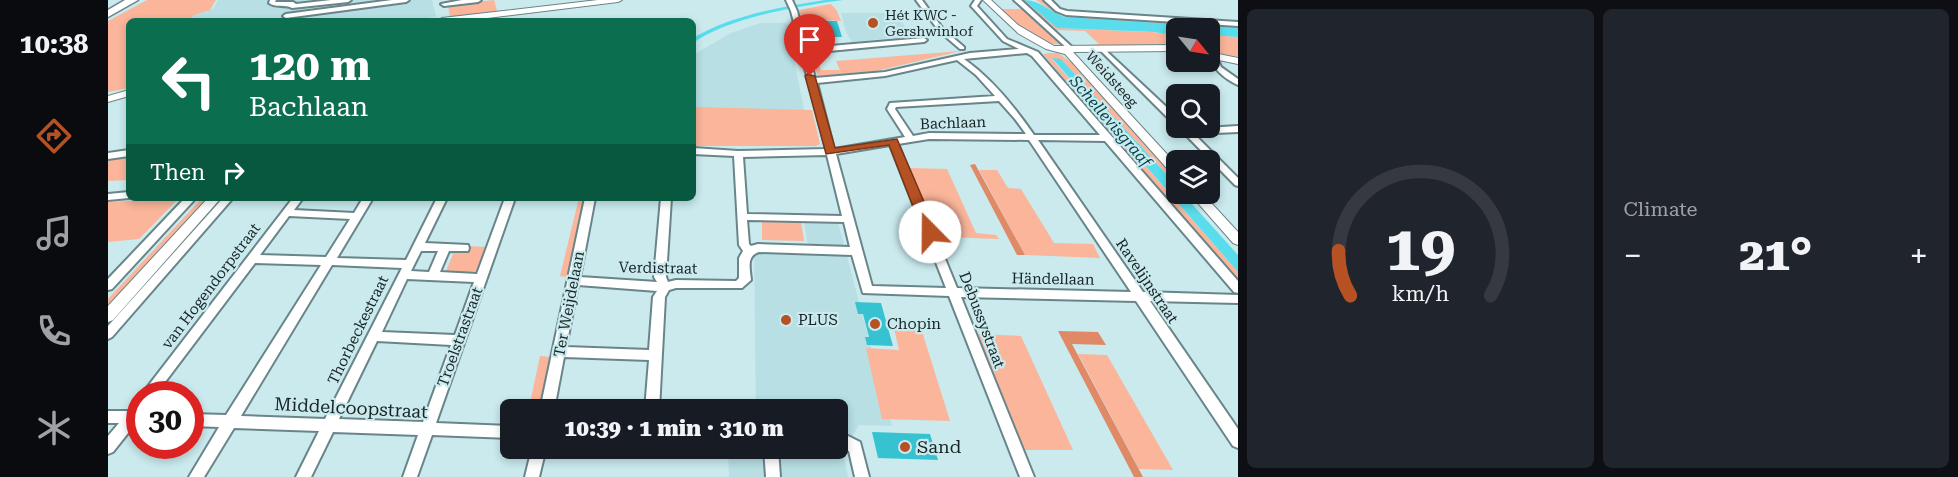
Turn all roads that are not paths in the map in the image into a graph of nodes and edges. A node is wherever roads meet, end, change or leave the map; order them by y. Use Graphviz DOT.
graph roads {
  1 [pos="130,0"];
  2 [pos="273,0"];
  3 [pos="348,0"];
  4 [pos="406,0"];
  5 [pos="478,0"];
  6 [pos="618,0"];
  7 [pos="919,0"];
  8 [pos="978,0"];
  9 [pos="987,0"];
  10 [pos="1017,0"];
  11 [pos="1047,0"];
  12 [pos="444,2"];
  13 [pos="293,3"];
  14 [pos="791,5"];
  15 [pos="108,12"];
  16 [pos="285,18"];
  17 [pos="444,18"];
  18 [pos="469,18"];
  19 [pos="1238,24"];
  20 [pos="924,40"];
  21 [pos="962,48"];
  22 [pos="1166,48"];
  23 [pos="1066,49"];
  24 [pos="1102,49"];
  25 [pos="803,51"];
  26 [pos="1027,51"];
  27 [pos="957,57"];
  28 [pos="1220,57"];
  29 [pos="1238,61"];
  30 [pos="1220,70"];
  31 [pos="812,81"];
  32 [pos="1238,83"];
  33 [pos="126,93"];
  34 [pos="108,98"];
  35 [pos="1002,98"];
  36 [pos="1166,111"];
  37 [pos="1220,129"];
  38 [pos="1238,129"];
  39 [pos="1031,136"];
  40 [pos="910,138"];
  41 [pos="1108,138"];
  42 [pos="1193,138"];
  43 [pos="893,141"];
  44 [pos="696,151"];
  45 [pos="831,152"];
  46 [pos="126,153"];
  47 [pos="738,154"];
  48 [pos="108,156"];
  49 [pos="1166,160"];
  50 [pos="1238,183"];
  51 [pos="126,195"];
  52 [pos="108,197"];
  53 [pos="187,201"];
  54 [pos="212,201"];
  55 [pos="225,201"];
  56 [pos="296,201"];
  57 [pos="367,201"];
  58 [pos="441,201"];
  59 [pos="509,201"];
  60 [pos="589,201"];
  61 [pos="666,201"];
  62 [pos="1205,204"];
  63 [pos="287,213"];
  64 [pos="356,216"];
  65 [pos="742,217"];
  66 [pos="848,219"];
  67 [pos="1238,240"];
  68 [pos="418,247"];
  69 [pos="445,248"];
  70 [pos="464,248"];
  71 [pos="749,251"];
  72 [pos="856,251"];
  73 [pos="253,259"];
  74 [pos="327,262"];
  75 [pos="406,270"];
  76 [pos="433,276"];
  77 [pos="481,278"];
  78 [pos="573,281"];
  79 [pos="108,286"];
  80 [pos="665,286"];
  81 [pos="1238,289"];
  82 [pos="954,292"];
  83 [pos="1140,297"];
  84 [pos="1238,299"];
  85 [pos="108,316"];
  86 [pos="108,334"];
  87 [pos="373,336"];
  88 [pos="459,340"];
  89 [pos="560,352"];
  90 [pos="656,355"];
  91 [pos="159,381"];
  92 [pos="549,399"];
  93 [pos="653,399"];
  94 [pos="126,415"];
  95 [pos="108,417"];
  96 [pos="204,421"];
  97 [pos="231,422"];
  98 [pos="330,424"];
  99 [pos="126,427"];
  100 [pos="427,430"];
  101 [pos="500,432"];
  102 [pos="1238,441"];
  103 [pos="848,443"];
  104 [pos="108,447"];
  105 [pos="536,459"];
  106 [pos="772,459"];
  107 [pos="196,477"];
  108 [pos="303,477"];
  109 [pos="410,477"];
  110 [pos="532,477"];
  111 [pos="773,477"];
  112 [pos="862,477"];
  113 [pos="1027,477"];
  1 -- 15 [label="main road"];
  2 -- 13 [label="street"];
  3 -- 13 [label="street"];
  4 -- 16 [label="street"];
  5 -- 12 [label="street"];
  6 -- 18 [label="street"];
  7 -- 21 [label="street"];
  8 -- 26 [label="street"];
  9 -- 23 [label="street, Weidsteeg"];
  10 -- 23 [label="street"];
  11 -- 19 [label="street"];
  12 -- 17 [label="street"];
  13 -- 16 [label="street"];
  14 -- 25 [label="street"];
  20 -- 25 [label="street"];
  22 -- 24 [label="street"];
  23 -- 24 [label="street"];
  23 -- 49 [label="street, Weidsteeg"];
  24 -- 36 [label="street"];
  25 -- 31 [label="street"];
  26 -- 27 [label="street"];
  26 -- 41 [label="street"];
  27 -- 31 [label="street"];
  27 -- 35 [label="street, Ravelijnstraat"];
  28 -- 29 [label="street"];
  30 -- 32 [label="street"];
  31 -- 45 [label="street"];
  33 -- 34 [label="street"];
  35 -- 39 [label="street, Ravelijnstraat"];
  35 -- 40 [label="street"];
  37 -- 38 [label="street"];
  39 -- 40 [label="street, Bachlaan"];
  39 -- 41 [label="street, Bachlaan"];
  39 -- 83 [label="street, Ravelijnstraat"];
  40 -- 43 [label="street, Bachlaan"];
  41 -- 81 [label="street"];
  42 -- 50 [label="street"];
  43 -- 45 [label="street, Bachlaan"];
  43 -- 82 [label="street, Debussystraat"];
  44 -- 47 [label="street, Bachlaan"];
  45 -- 47 [label="street, Bachlaan"];
  45 -- 66 [label="street"];
  46 -- 48 [label="street"];
  47 -- 65 [label="street"];
  51 -- 52 [label="street"];
  53 -- 79 [label="street"];
  54 -- 85 [label="street"];
  55 -- 86 [label="street"];
  56 -- 63 [label="street, van Hogendorpstraat"];
  57 -- 64 [label="street"];
  58 -- 68 [label="street, Thorbeckestraat"];
  59 -- 77 [label="street, Troelstrastraat"];
  60 -- 78 [label="street, Ter Weijdelaan"];
  61 -- 80 [label="street"];
  62 -- 67 [label="street"];
  63 -- 64 [label="street"];
  63 -- 73 [label="street, van Hogendorpstraat"];
  64 -- 74 [label="street"];
  65 -- 66 [label="street"];
  65 -- 71 [label="street"];
  66 -- 72 [label="street"];
  68 -- 69 [label="street"];
  68 -- 75 [label="street, Thorbeckestraat"];
  69 -- 70 [label="street"];
  69 -- 76 [label="street"];
  71 -- 72 [label="street"];
  71 -- 80 [label="street, Verdistraat"];
  72 -- 82 [label="street, Händellaan"];
  73 -- 74 [label="street"];
  73 -- 91 [label="street, van Hogendorpstraat"];
  74 -- 75 [label="street"];
  74 -- 97 [label="street"];
  75 -- 76 [label="street"];
  75 -- 87 [label="street, Thorbeckestraat"];
  76 -- 77 [label="street"];
  77 -- 88 [label="street, Troelstrastraat"];
  78 -- 80 [label="street, Verdistraat"];
  78 -- 89 [label="street, Ter Weijdelaan"];
  80 -- 90 [label="street"];
  82 -- 83 [label="street, Händellaan"];
  82 -- 113 [label="street, Debussystraat"];
  83 -- 84 [label="street, Händellaan"];
  83 -- 102 [label="street, Ravelijnstraat"];
  87 -- 88 [label="street"];
  87 -- 98 [label="street, Thorbeckestraat"];
  88 -- 100 [label="street, Troelstrastraat"];
  89 -- 90 [label="street"];
  89 -- 92 [label="street, Ter Weijdelaan"];
  90 -- 93 [label="street"];
  94 -- 95 [label="street"];
  96 -- 97 [label="street, Middelcoopstraat"];
  97 -- 98 [label="street, Middelcoopstraat"];
  97 -- 107 [label="street"];
  98 -- 100 [label="street, Middelcoopstraat"];
  98 -- 108 [label="street, Thorbeckestraat"];
  99 -- 104 [label="street"];
  100 -- 101 [label="street, Middelcoopstraat"];
  100 -- 109 [label="street, Troelstrastraat"];
  103 -- 112 [label="street"];
  105 -- 110 [label="street"];
  106 -- 111 [label="street"];
}
